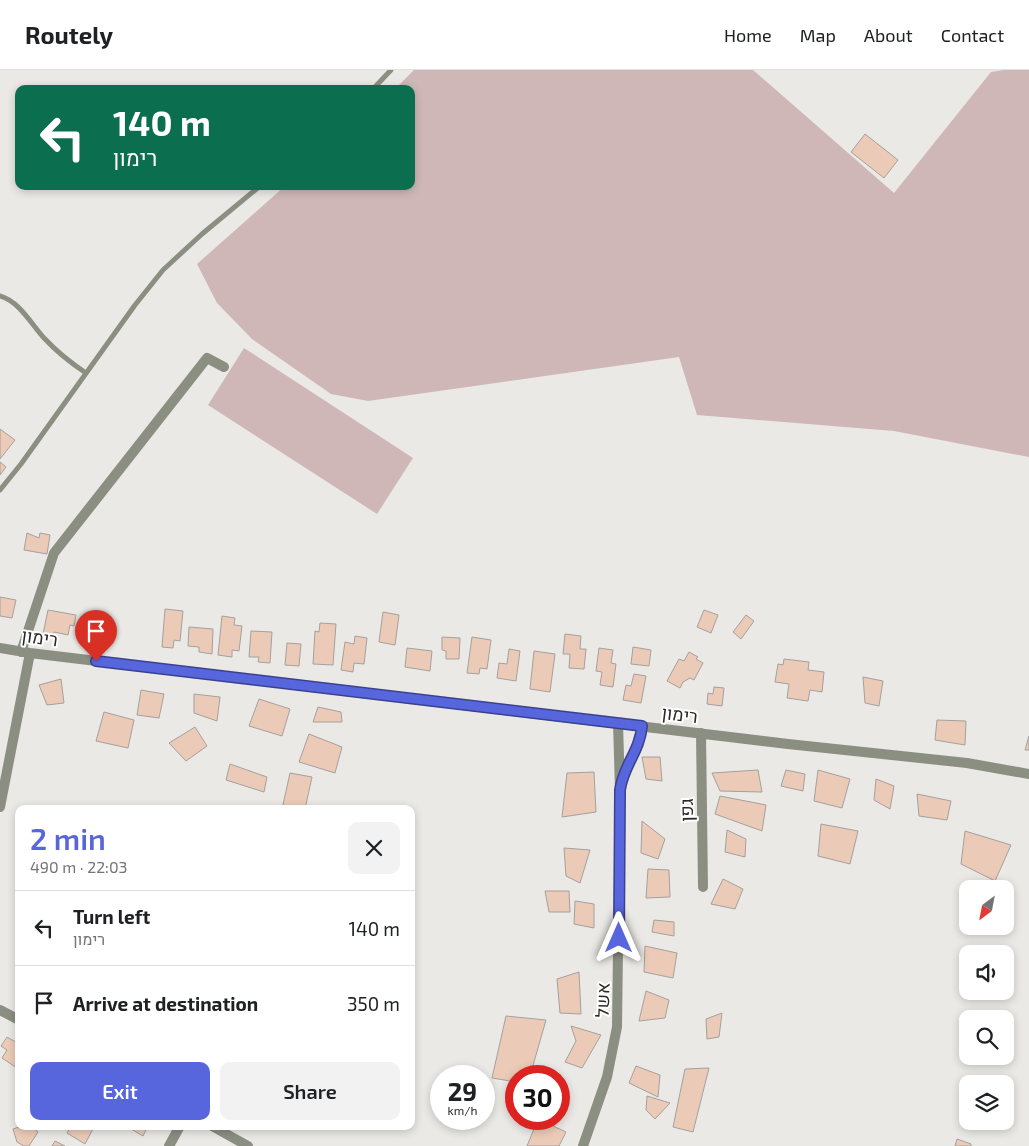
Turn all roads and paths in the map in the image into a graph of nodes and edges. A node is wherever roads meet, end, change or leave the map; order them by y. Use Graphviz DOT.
graph roads {
  1 [pos="391,70"];
  2 [pos="377,85"];
  3 [pos="255,190"];
  4 [pos="0,296"];
  5 [pos="224,367"];
  6 [pos="86,373"];
  7 [pos="0,490"];
  8 [pos="0,648"];
  9 [pos="26,652"];
  10 [pos="618,723"];
  11 [pos="642,726"];
  12 [pos="701,733"];
  13 [pos="1029,774"];
  14 [pos="620,790"];
  15 [pos="0,807"];
  16 [pos="703,887"];
  17 [pos="0,1010"];
  18 [pos="15,1018"];
  19 [pos="178,1130"];
  20 [pos="219,1130"];
  21 [pos="169,1146"];
  22 [pos="248,1146"];
  23 [pos="583,1146"];
  1 -- 2 [label="lane"];
  3 -- 6 [label="lane"];
  4 -- 6 [label="lane"];
  5 -- 9 [label="street"];
  6 -- 7 [label="lane"];
  8 -- 9 [label="street, רימון"];
  9 -- 10 [label="street, רימון"];
  9 -- 15 [label="street"];
  10 -- 11 [label="street, רימון"];
  10 -- 14 [label="street, אשל"];
  11 -- 12 [label="street, רימון"];
  11 -- 14 [label="street, אשל"];
  12 -- 13 [label="street, רימון"];
  12 -- 16 [label="street, גפן"];
  14 -- 23 [label="street, אשל"];
  17 -- 18 [label="street"];
  19 -- 21 [label="street"];
  20 -- 22 [label="street"];
}
